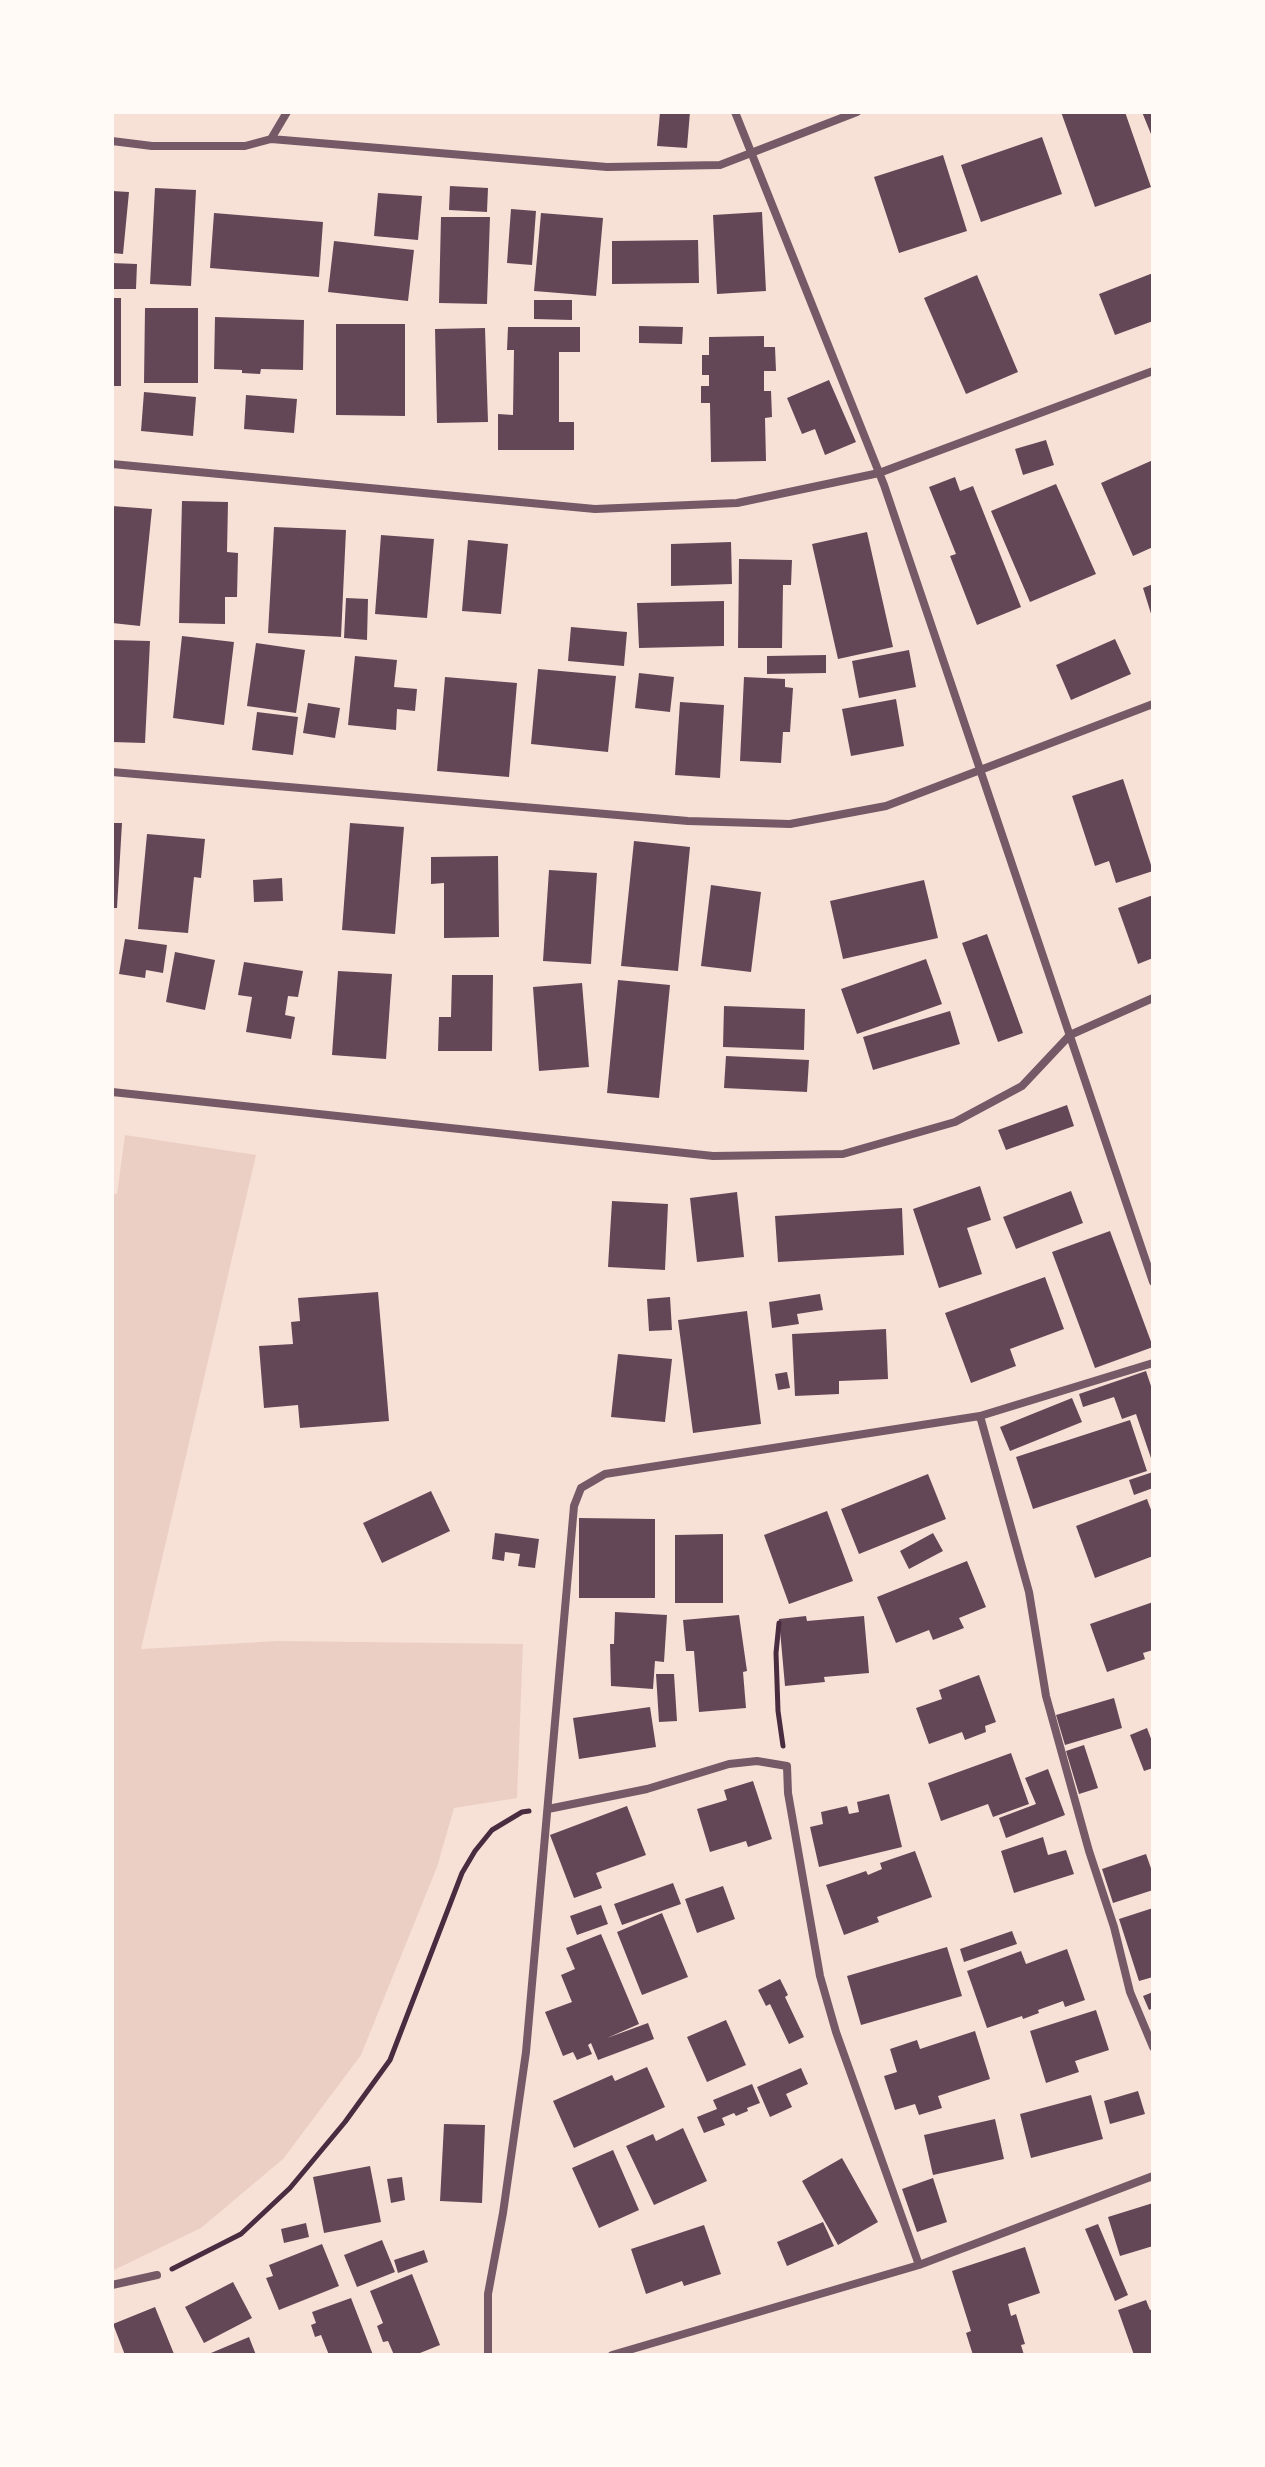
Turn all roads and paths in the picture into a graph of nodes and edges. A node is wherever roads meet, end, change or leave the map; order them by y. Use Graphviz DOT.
graph roads {
  1 [pos="287,112"];
  2 [pos="735,112"];
  3 [pos="857,112"];
  4 [pos="271,139"];
  5 [pos="112,141"];
  6 [pos="751,152"];
  7 [pos="1153,371"];
  8 [pos="112,464"];
  9 [pos="879,473"];
  10 [pos="1153,704"];
  11 [pos="979,768"];
  12 [pos="112,772"];
  13 [pos="1153,998"];
  14 [pos="1070,1035"];
  15 [pos="112,1092"];
  16 [pos="1153,1282"];
  17 [pos="1153,1363"];
  18 [pos="980,1416"];
  19 [pos="779,1623"];
  20 [pos="787,1766"];
  21 [pos="548,1809"];
  22 [pos="1153,2047"];
  23 [pos="1153,2176"];
  24 [pos="919,2265"];
  25 [pos="157,2275"];
  26 [pos="112,2285"];
  27 [pos="488,2355"];
  28 [pos="612,2355"];
  1 -- 4 [label="street"];
  2 -- 6 [label="street"];
  3 -- 6 [label="street"];
  4 -- 5 [label="street"];
  4 -- 6 [label="street"];
  6 -- 9 [label="street"];
  7 -- 9 [label="street"];
  8 -- 9 [label="street"];
  9 -- 11 [label="street"];
  10 -- 11 [label="street"];
  11 -- 12 [label="street"];
  11 -- 14 [label="street"];
  13 -- 14 [label="street"];
  14 -- 15 [label="street"];
  14 -- 16 [label="street"];
  17 -- 18 [label="street"];
  18 -- 21 [label="street"];
  18 -- 22 [label="street"];
  19 -- 20 [label="path"];
  20 -- 21 [label="street"];
  20 -- 24 [label="street"];
  21 -- 25 [label="path"];
  21 -- 27 [label="street"];
  23 -- 24 [label="street"];
  24 -- 28 [label="street"];
  25 -- 26 [label="street"];
}
